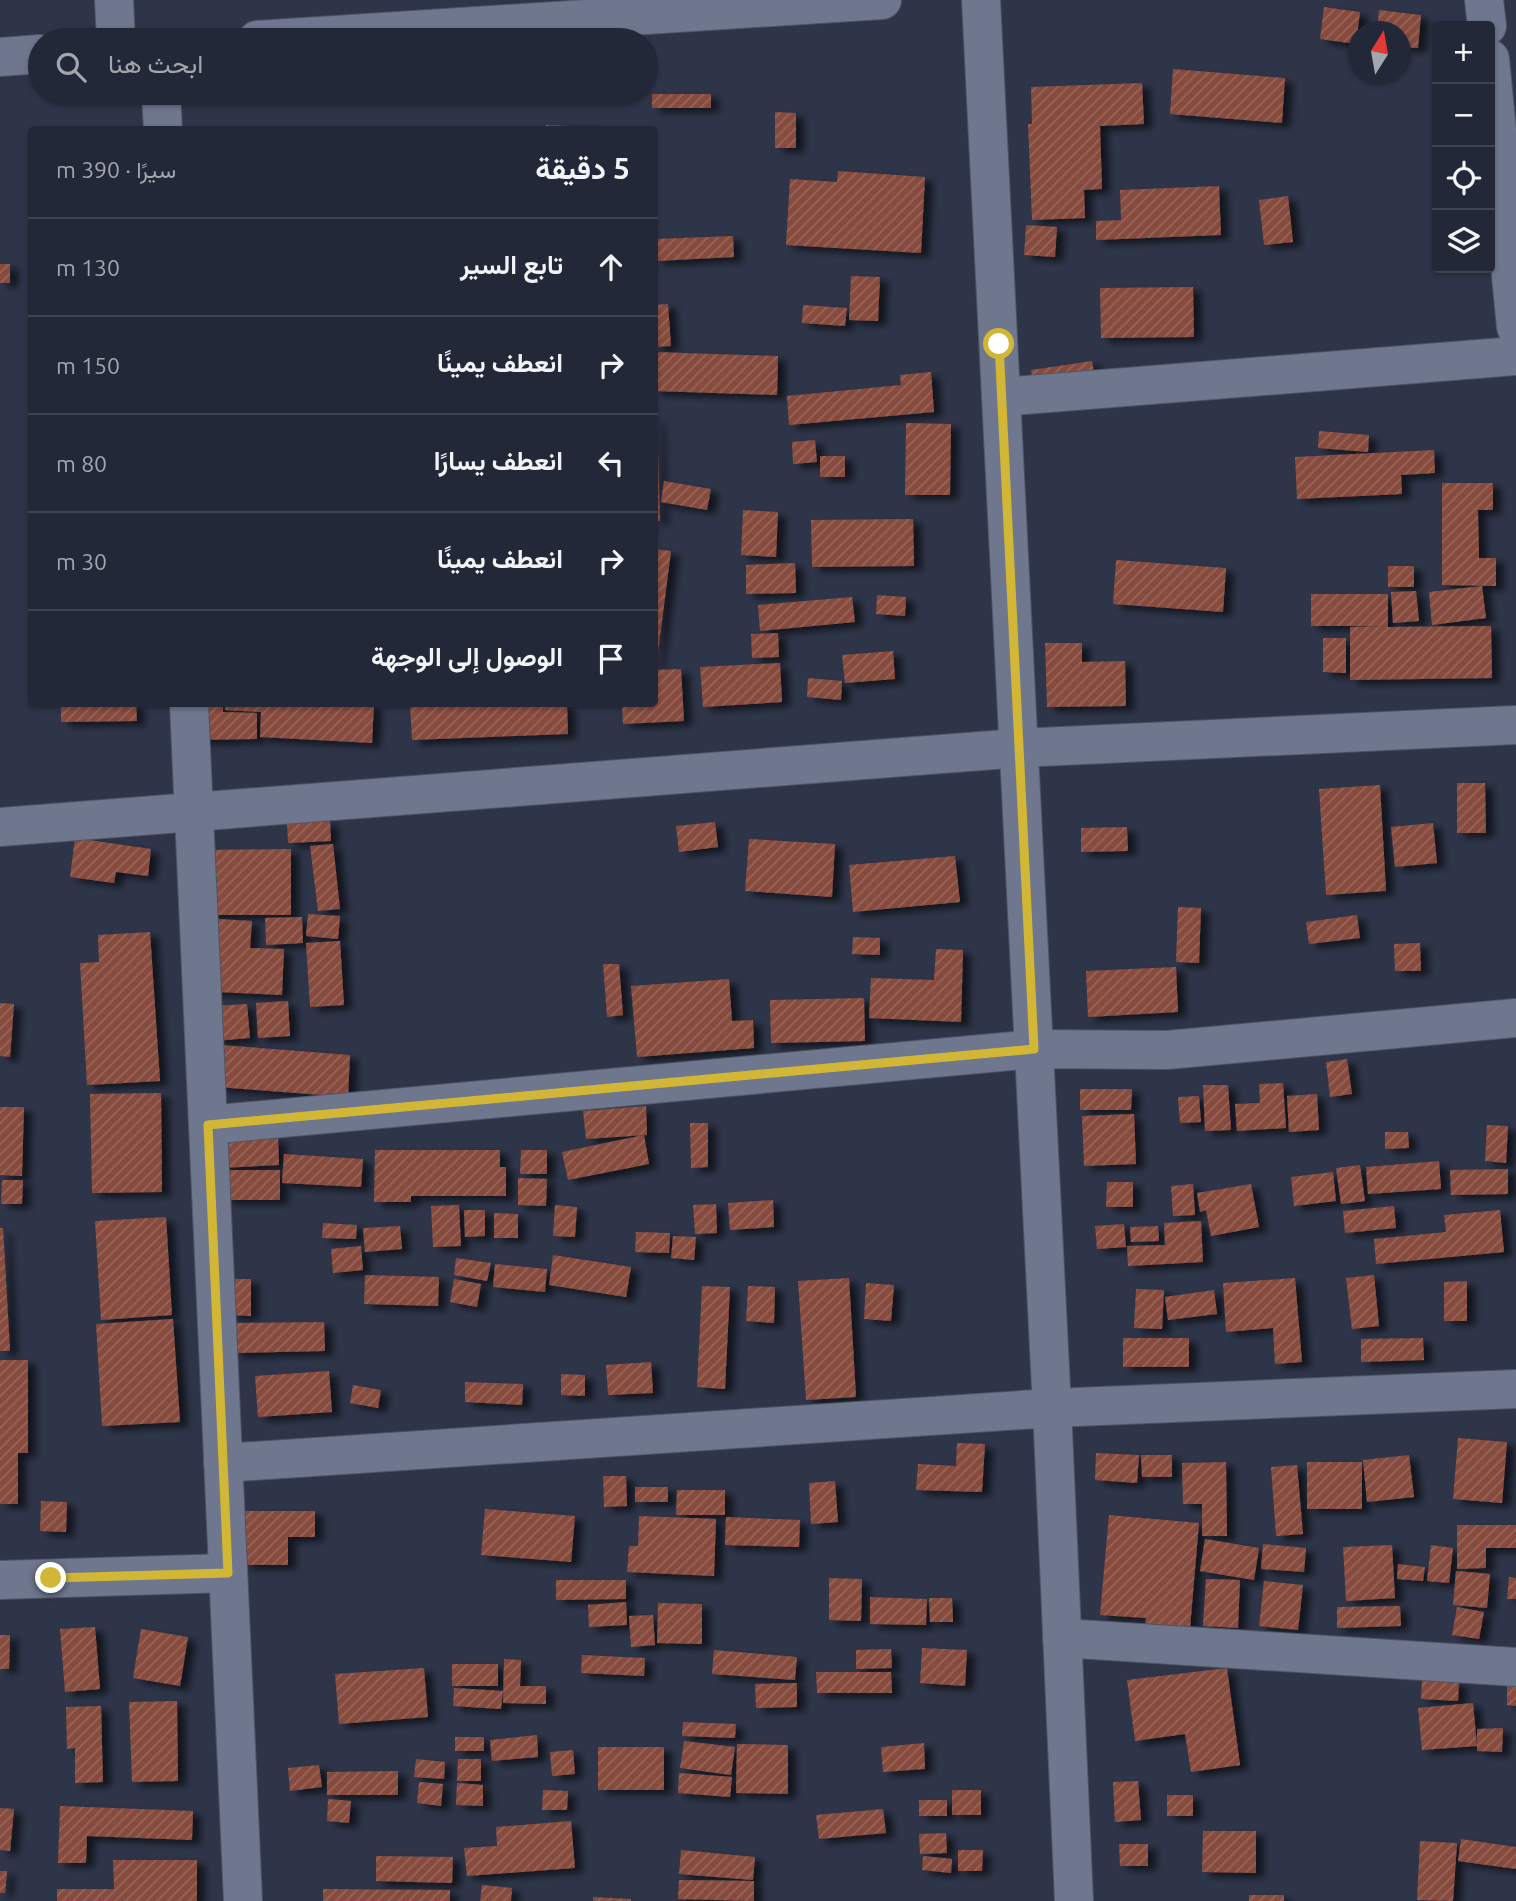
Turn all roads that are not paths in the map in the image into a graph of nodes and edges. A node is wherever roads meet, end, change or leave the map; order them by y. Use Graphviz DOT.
graph roads {
  1 [pos="114,0"];
  2 [pos="882,0"];
  3 [pos="981,0"];
  4 [pos="1484,0"];
  5 [pos="659,7"];
  6 [pos="1486,21"];
  7 [pos="115,28"];
  8 [pos="403,28"];
  9 [pos="28,55"];
  10 [pos="0,57"];
  11 [pos="1492,84"];
  12 [pos="162,105"];
  13 [pos="163,126"];
  14 [pos="1516,327"];
  15 [pos="1516,356"];
  16 [pos="1001,397"];
  17 [pos="189,707"];
  18 [pos="1516,725"];
  19 [pos="1019,748"];
  20 [pos="194,813"];
  21 [pos="0,827"];
  22 [pos="1516,1018"];
  23 [pos="1034,1049"];
  24 [pos="208,1125"];
  25 [pos="1516,1389"];
  26 [pos="1052,1408"];
  27 [pos="223,1462"];
  28 [pos="228,1573"];
  29 [pos="0,1580"];
  30 [pos="1062,1638"];
  31 [pos="1516,1667"];
  32 [pos="243,1901"];
  33 [pos="1074,1901"];
  1 -- 7 [label="street"];
  2 -- 5 [label="street"];
  3 -- 16 [label="street"];
  4 -- 6 [label="street"];
  5 -- 8 [label="street"];
  9 -- 10 [label="street"];
  11 -- 14 [label="street"];
  12 -- 13 [label="street"];
  15 -- 16 [label="street"];
  16 -- 19 [label="street"];
  17 -- 20 [label="street"];
  18 -- 19 [label="street"];
  19 -- 20 [label="street"];
  19 -- 23 [label="street"];
  20 -- 21 [label="street"];
  20 -- 24 [label="street"];
  22 -- 23 [label="street"];
  23 -- 24 [label="street"];
  23 -- 26 [label="street"];
  24 -- 27 [label="street"];
  25 -- 26 [label="street"];
  26 -- 27 [label="street"];
  26 -- 30 [label="street"];
  27 -- 28 [label="street"];
  28 -- 29 [label="street"];
  28 -- 32 [label="street"];
  30 -- 31 [label="street"];
  30 -- 33 [label="street"];
}
